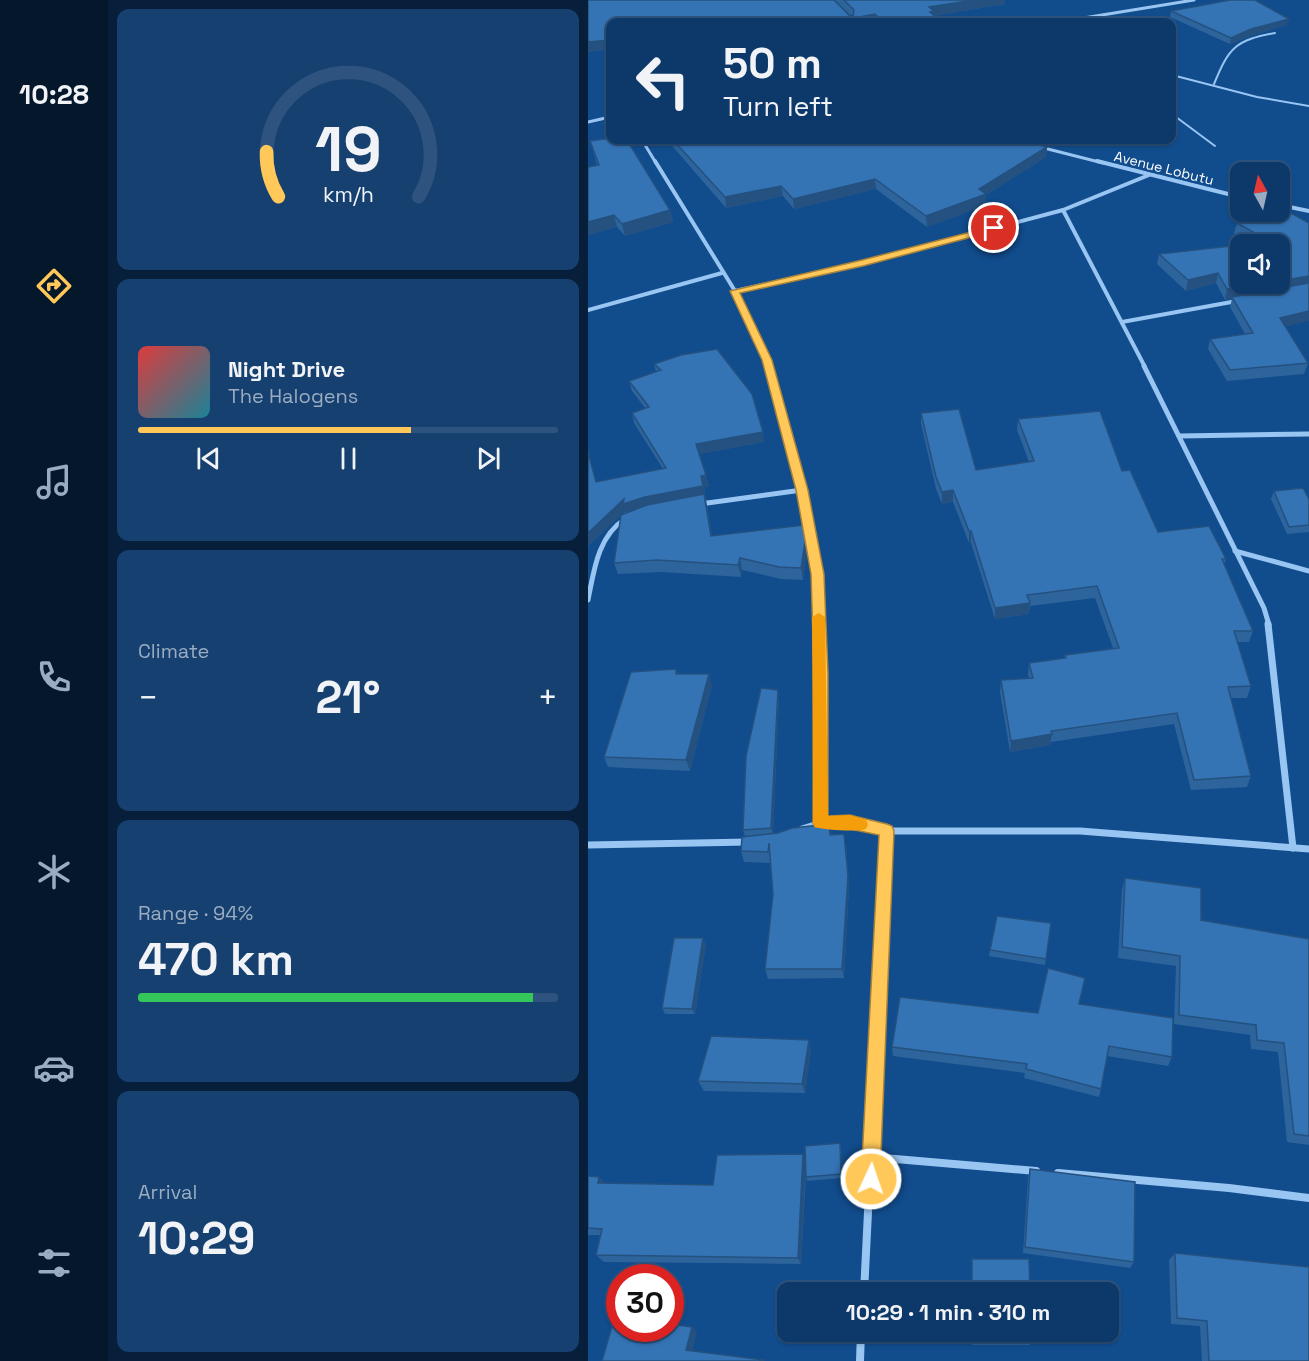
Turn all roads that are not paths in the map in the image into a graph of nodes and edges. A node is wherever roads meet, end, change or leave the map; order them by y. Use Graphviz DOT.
graph roads {
  1 [pos="1194,0"];
  2 [pos="1100,18"];
  3 [pos="1275,33"];
  4 [pos="1176,76"];
  5 [pos="1214,84"];
  6 [pos="1309,106"];
  7 [pos="1176,117"];
  8 [pos="606,118"];
  9 [pos="588,122"];
  10 [pos="644,144"];
  11 [pos="1032,145"];
  12 [pos="1215,146"];
  13 [pos="1149,175"];
  14 [pos="1230,195"];
  15 [pos="1290,207"];
  16 [pos="1063,210"];
  17 [pos="1309,211"];
  18 [pos="722,273"];
  19 [pos="735,291"];
  20 [pos="1241,300"];
  21 [pos="588,310"];
  22 [pos="1122,322"];
  23 [pos="1309,434"];
  24 [pos="1179,436"];
  25 [pos="802,490"];
  26 [pos="692,506"];
  27 [pos="635,515"];
  28 [pos="1235,551"];
  29 [pos="1309,571"];
  30 [pos="588,600"];
  31 [pos="821,823"];
  32 [pos="887,831"];
  33 [pos="790,835"];
  34 [pos="754,842"];
  35 [pos="588,845"];
  36 [pos="1293,848"];
  37 [pos="1309,849"];
  38 [pos="872,1157"];
  39 [pos="1309,1198"];
  40 [pos="865,1282"];
  41 [pos="861,1342"];
  42 [pos="860,1361"];
  1 -- 2 [label="street"];
  3 -- 5 [label="lane"];
  4 -- 5 [label="lane"];
  5 -- 6 [label="lane"];
  7 -- 12 [label="lane"];
  8 -- 9 [label="street"];
  10 -- 18 [label="street"];
  11 -- 13 [label="street, Avenue Lobutu"];
  13 -- 14 [label="street, Avenue Lobutu"];
  13 -- 16 [label="street"];
  15 -- 17 [label="street"];
  16 -- 19 [label="street"];
  16 -- 22 [label="street"];
  18 -- 19 [label="street"];
  18 -- 21 [label="street"];
  19 -- 25 [label="street"];
  20 -- 22 [label="street"];
  22 -- 24 [label="street"];
  23 -- 24 [label="street"];
  24 -- 28 [label="street"];
  25 -- 26 [label="street"];
  25 -- 31 [label="street"];
  27 -- 30 [label="street"];
  28 -- 29 [label="street"];
  28 -- 36 [label="street"];
  31 -- 32 [label="street"];
  31 -- 33 [label="street"];
  32 -- 36 [label="street"];
  32 -- 38 [label="street"];
  34 -- 35 [label="street"];
  36 -- 37 [label="street"];
  38 -- 39 [label="street"];
  38 -- 40 [label="street"];
  41 -- 42 [label="street"];
}
